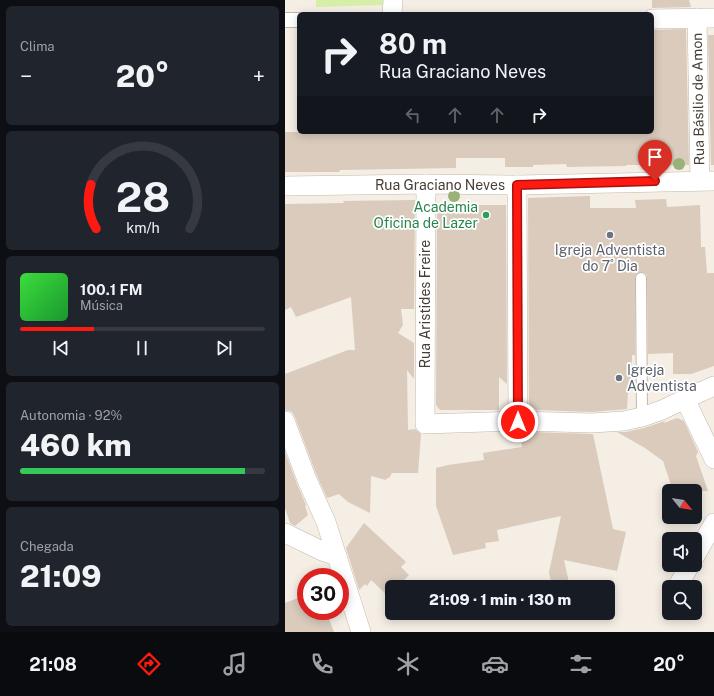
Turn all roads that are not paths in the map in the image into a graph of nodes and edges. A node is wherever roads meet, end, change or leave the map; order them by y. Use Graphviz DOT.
graph roads {
  1 [pos="393,0"];
  2 [pos="392,12"];
  3 [pos="706,18"];
  4 [pos="654,19"];
  5 [pos="285,20"];
  6 [pos="297,20"];
  7 [pos="707,180"];
  8 [pos="426,184"];
  9 [pos="517,185"];
  10 [pos="285,186"];
  11 [pos="641,278"];
  12 [pos="714,386"];
  13 [pos="685,399"];
  14 [pos="642,417"];
  15 [pos="285,421"];
  16 [pos="518,422"];
  17 [pos="714,459"];
  18 [pos="714,523"];
  19 [pos="285,533"];
  20 [pos="702,544"];
  21 [pos="337,556"];
  22 [pos="361,632"];
  1 -- 2 [label="street"];
  3 -- 4 [label="street"];
  3 -- 7 [label="street, Rua Básilio de Amon"];
  5 -- 6 [label="street"];
  7 -- 9 [label="street, Rua Graciano Neves"];
  8 -- 9 [label="street, Rua Graciano Neves"];
  8 -- 10 [label="street, Rua Graciano Neves"];
  8 -- 16 [label="street, Rua Aristides Freire"];
  9 -- 16 [label="street"];
  11 -- 14 [label="lane"];
  12 -- 13 [label="street"];
  13 -- 14 [label="street"];
  13 -- 17 [label="street"];
  14 -- 16 [label="street"];
  15 -- 21 [label="street"];
  18 -- 20 [label="street"];
  19 -- 21 [label="street"];
  21 -- 22 [label="street"];
}
